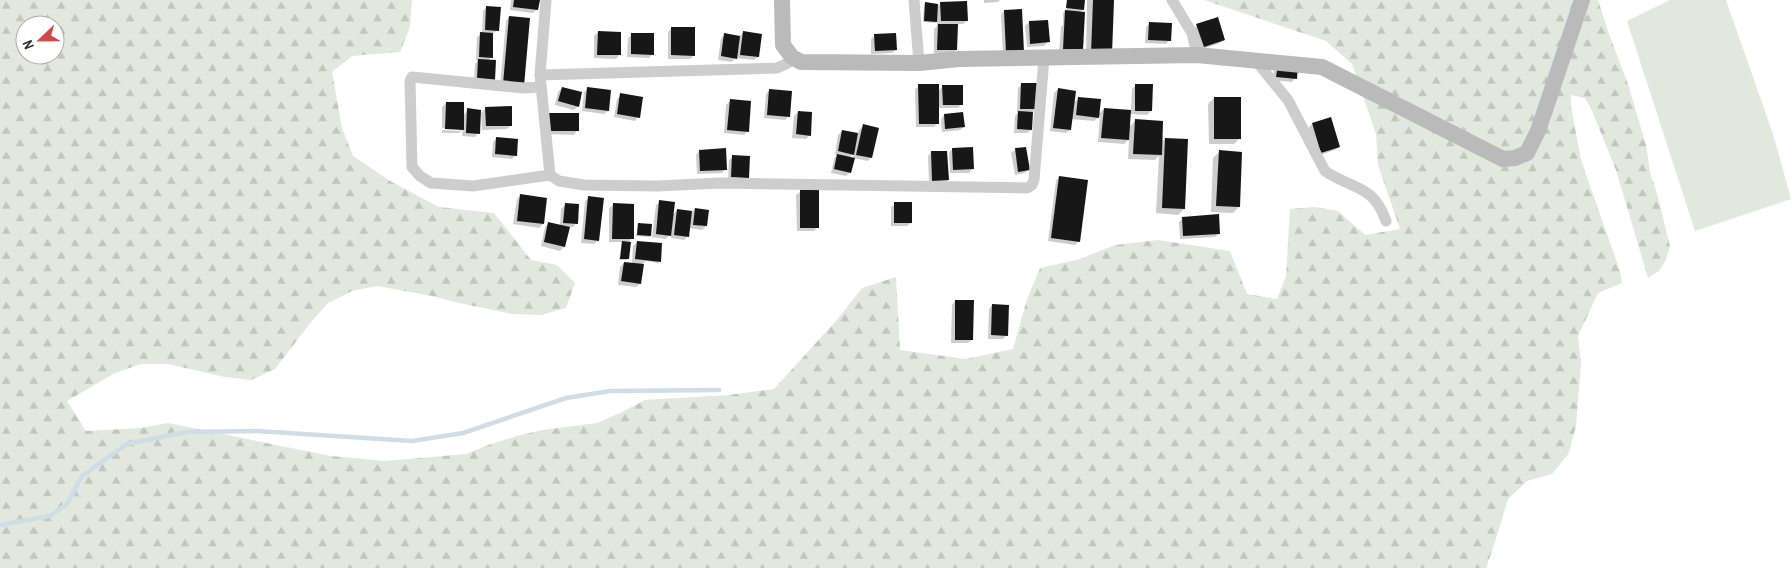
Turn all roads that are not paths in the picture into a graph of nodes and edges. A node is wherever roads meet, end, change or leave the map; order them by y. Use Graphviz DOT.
graph roads {
  1 [pos="546,0"];
  2 [pos="782,0"];
  3 [pos="914,0"];
  4 [pos="1172,0"];
  5 [pos="1582,0"];
  6 [pos="1197,55"];
  7 [pos="792,57"];
  8 [pos="1044,58"];
  9 [pos="1256,61"];
  10 [pos="919,62"];
  11 [pos="540,75"];
  12 [pos="541,87"];
  13 [pos="550,175"];
  14 [pos="1386,221"];
  1 -- 11 [label="street"];
  2 -- 7 [label="main road"];
  3 -- 10 [label="street"];
  4 -- 6 [label="street"];
  5 -- 9 [label="main road"];
  6 -- 8 [label="main road"];
  6 -- 9 [label="main road"];
  7 -- 10 [label="main road"];
  7 -- 11 [label="street"];
  8 -- 10 [label="main road"];
  8 -- 13 [label="street"];
  9 -- 14 [label="street"];
  11 -- 12 [label="street"];
  12 -- 13 [label="street"];
  12 -- 13 [label="street"];
}
